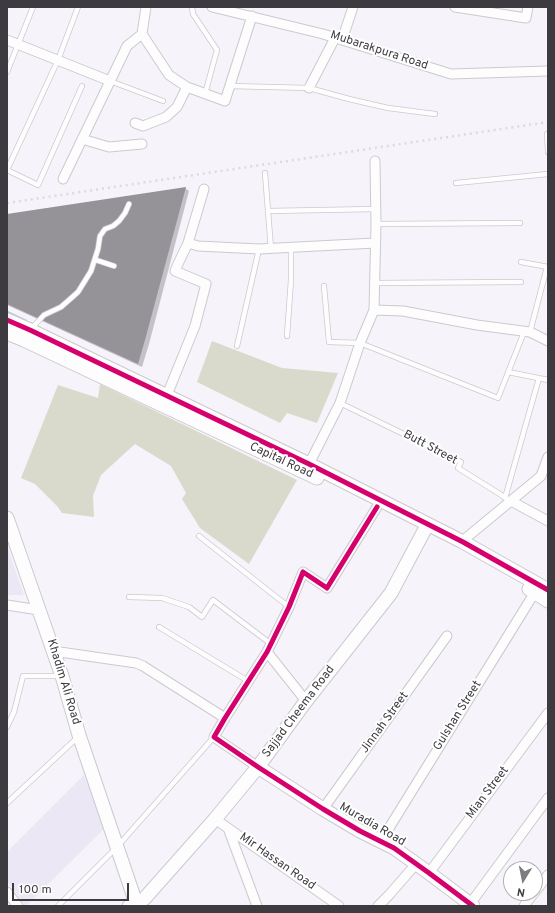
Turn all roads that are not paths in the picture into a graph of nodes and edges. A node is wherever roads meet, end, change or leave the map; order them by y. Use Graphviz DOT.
graph roads {
  1 [pos="33,7"];
  2 [pos="78,7"];
  3 [pos="146,7"];
  4 [pos="192,7"];
  5 [pos="212,7"];
  6 [pos="353,7"];
  7 [pos="455,7"];
  8 [pos="528,7"];
  9 [pos="252,16"];
  10 [pos="142,34"];
  11 [pos="338,39"];
  12 [pos="7,40"];
  13 [pos="18,44"];
  14 [pos="58,60"];
  15 [pos="548,71"];
  16 [pos="7,72"];
  17 [pos="110,82"];
  18 [pos="82,86"];
  19 [pos="230,86"];
  20 [pos="187,87"];
  21 [pos="309,88"];
  22 [pos="205,94"];
  23 [pos="163,101"];
  24 [pos="435,114"];
  25 [pos="135,123"];
  26 [pos="547,134"];
  27 [pos="82,139"];
  28 [pos="142,144"];
  29 [pos="548,152"];
  30 [pos="375,161"];
  31 [pos="7,170"];
  32 [pos="265,173"];
  33 [pos="548,174"];
  34 [pos="63,179"];
  35 [pos="456,183"];
  36 [pos="204,189"];
  37 [pos="129,204"];
  38 [pos="376,209"];
  39 [pos="268,211"];
  40 [pos="520,223"];
  41 [pos="376,224"];
  42 [pos="188,243"];
  43 [pos="375,243"];
  44 [pos="291,248"];
  45 [pos="259,249"];
  46 [pos="271,249"];
  47 [pos="96,260"];
  48 [pos="522,262"];
  49 [pos="114,266"];
  50 [pos="547,267"];
  51 [pos="521,282"];
  52 [pos="375,283"];
  53 [pos="324,286"];
  54 [pos="374,310"];
  55 [pos="7,320"];
  56 [pos="31,330"];
  57 [pos="527,332"];
  58 [pos="7,333"];
  59 [pos="287,336"];
  60 [pos="548,341"];
  61 [pos="360,344"];
  62 [pos="237,346"];
  63 [pos="508,372"];
  64 [pos="539,378"];
  65 [pos="548,380"];
  66 [pos="167,396"];
  67 [pos="340,403"];
  68 [pos="548,457"];
  69 [pos="307,468"];
  70 [pos="508,499"];
  71 [pos="377,507"];
  72 [pos="7,518"];
  73 [pos="548,520"];
  74 [pos="428,527"];
  75 [pos="199,536"];
  76 [pos="463,543"];
  77 [pos="548,590"];
  78 [pos="535,592"];
  79 [pos="129,597"];
  80 [pos="548,601"];
  81 [pos="7,606"];
  82 [pos="290,607"];
  83 [pos="39,610"];
  84 [pos="159,627"];
  85 [pos="448,636"];
  86 [pos="269,648"];
  87 [pos="53,651"];
  88 [pos="62,676"];
  89 [pos="248,681"];
  90 [pos="306,701"];
  91 [pos="548,713"];
  92 [pos="225,718"];
  93 [pos="7,727"];
  94 [pos="79,736"];
  95 [pos="214,737"];
  96 [pos="258,767"];
  97 [pos="548,798"];
  98 [pos="7,803"];
  99 [pos="323,809"];
  100 [pos="215,819"];
  101 [pos="228,828"];
  102 [pos="382,841"];
  103 [pos="117,847"];
  104 [pos="416,864"];
  105 [pos="429,873"];
  106 [pos="8,897"];
  107 [pos="138,903"];
  108 [pos="471,905"];
  109 [pos="18,906"];
  110 [pos="58,906"];
  111 [pos="257,906"];
  112 [pos="339,906"];
  113 [pos="378,906"];
  1 -- 13 [label="lane"];
  2 -- 14 [label="lane"];
  3 -- 10 [label="street"];
  4 -- 22 [label="lane"];
  5 -- 9 [label="street, Mubarakpura Road"];
  6 -- 11 [label="street"];
  7 -- 8 [label="street"];
  9 -- 11 [label="street, Mubarakpura Road"];
  9 -- 19 [label="street"];
  10 -- 17 [label="street"];
  10 -- 20 [label="street"];
  11 -- 15 [label="street, Mubarakpura Road"];
  11 -- 21 [label="street"];
  12 -- 13 [label="street"];
  13 -- 14 [label="street"];
  13 -- 16 [label="lane"];
  14 -- 17 [label="street"];
  14 -- 31 [label="lane"];
  17 -- 23 [label="lane"];
  17 -- 27 [label="street"];
  18 -- 31 [label="lane"];
  19 -- 21 [label="lane"];
  19 -- 22 [label="street"];
  20 -- 22 [label="street"];
  20 -- 25 [label="street"];
  21 -- 24 [label="lane"];
  26 -- 29 [label="lane"];
  27 -- 28 [label="street"];
  27 -- 34 [label="street"];
  30 -- 38 [label="street"];
  32 -- 39 [label="lane"];
  33 -- 35 [label="lane"];
  36 -- 42 [label="street"];
  37 -- 47 [label="lane"];
  38 -- 39 [label="lane"];
  38 -- 41 [label="street"];
  39 -- 46 [label="lane"];
  40 -- 41 [label="lane"];
  41 -- 43 [label="street"];
  42 -- 45 [label="street"];
  42 -- 66 [label="street"];
  43 -- 44 [label="street"];
  43 -- 52 [label="street"];
  44 -- 46 [label="street"];
  44 -- 59 [label="lane"];
  45 -- 46 [label="street"];
  45 -- 62 [label="lane"];
  47 -- 49 [label="lane"];
  47 -- 56 [label="lane"];
  48 -- 50 [label="lane"];
  50 -- 57 [label="lane"];
  51 -- 52 [label="lane"];
  52 -- 54 [label="street"];
  53 -- 61 [label="lane"];
  54 -- 57 [label="street"];
  54 -- 61 [label="street"];
  55 -- 56 [label="street"];
  56 -- 58 [label="street, Capital Road"];
  56 -- 66 [label="street"];
  56 -- 69 [label="street, Capital Road"];
  57 -- 60 [label="street"];
  57 -- 63 [label="lane"];
  61 -- 63 [label="lane"];
  61 -- 67 [label="street"];
  63 -- 64 [label="lane"];
  64 -- 65 [label="lane"];
  64 -- 70 [label="lane"];
  66 -- 69 [label="street"];
  67 -- 69 [label="street"];
  67 -- 70 [label="lane, Butt Street"];
  68 -- 70 [label="street"];
  69 -- 71 [label="street, Capital Road"];
  69 -- 74 [label="street"];
  70 -- 73 [label="street"];
  70 -- 76 [label="street"];
  71 -- 74 [label="street, Capital Road"];
  71 -- 82 [label="street"];
  72 -- 83 [label="street, Khadim Ali Road"];
  74 -- 76 [label="street, Capital Road"];
  74 -- 90 [label="street, Sajjad Cheema Road"];
  75 -- 82 [label="lane"];
  76 -- 77 [label="street"];
  76 -- 78 [label="street, Capital Road"];
  78 -- 80 [label="street, Capital Road"];
  78 -- 102 [label="street, Gulshan Street"];
  79 -- 86 [label="lane"];
  81 -- 83 [label="street"];
  82 -- 86 [label="street"];
  83 -- 87 [label="street, Khadim Ali Road"];
  84 -- 89 [label="lane"];
  85 -- 99 [label="street, Jinnah Street"];
  86 -- 89 [label="street"];
  86 -- 90 [label="street"];
  87 -- 88 [label="street, Khadim Ali Road"];
  87 -- 92 [label="street"];
  88 -- 93 [label="lane"];
  88 -- 94 [label="street, Khadim Ali Road"];
  89 -- 92 [label="street"];
  90 -- 96 [label="street, Sajjad Cheema Road"];
  91 -- 105 [label="street, Mian Street"];
  92 -- 95 [label="street"];
  94 -- 98 [label="lane"];
  94 -- 103 [label="street, Khadim Ali Road"];
  95 -- 96 [label="street"];
  95 -- 103 [label="lane"];
  96 -- 99 [label="street, Muradia Road"];
  96 -- 100 [label="street, Sajjad Cheema Road"];
  97 -- 108 [label="street"];
  99 -- 102 [label="street, Muradia Road"];
  100 -- 101 [label="street, Mir Hassan Road"];
  100 -- 107 [label="street, Sajjad Cheema Road"];
  101 -- 111 [label="street"];
  101 -- 112 [label="street, Mir Hassan Road"];
  102 -- 104 [label="street, Muradia Road"];
  103 -- 107 [label="street, Khadim Ali Road"];
  103 -- 110 [label="lane"];
  104 -- 105 [label="street, Muradia Road"];
  104 -- 113 [label="street"];
  105 -- 108 [label="street, Muradia Road"];
  106 -- 109 [label="street"];
}
